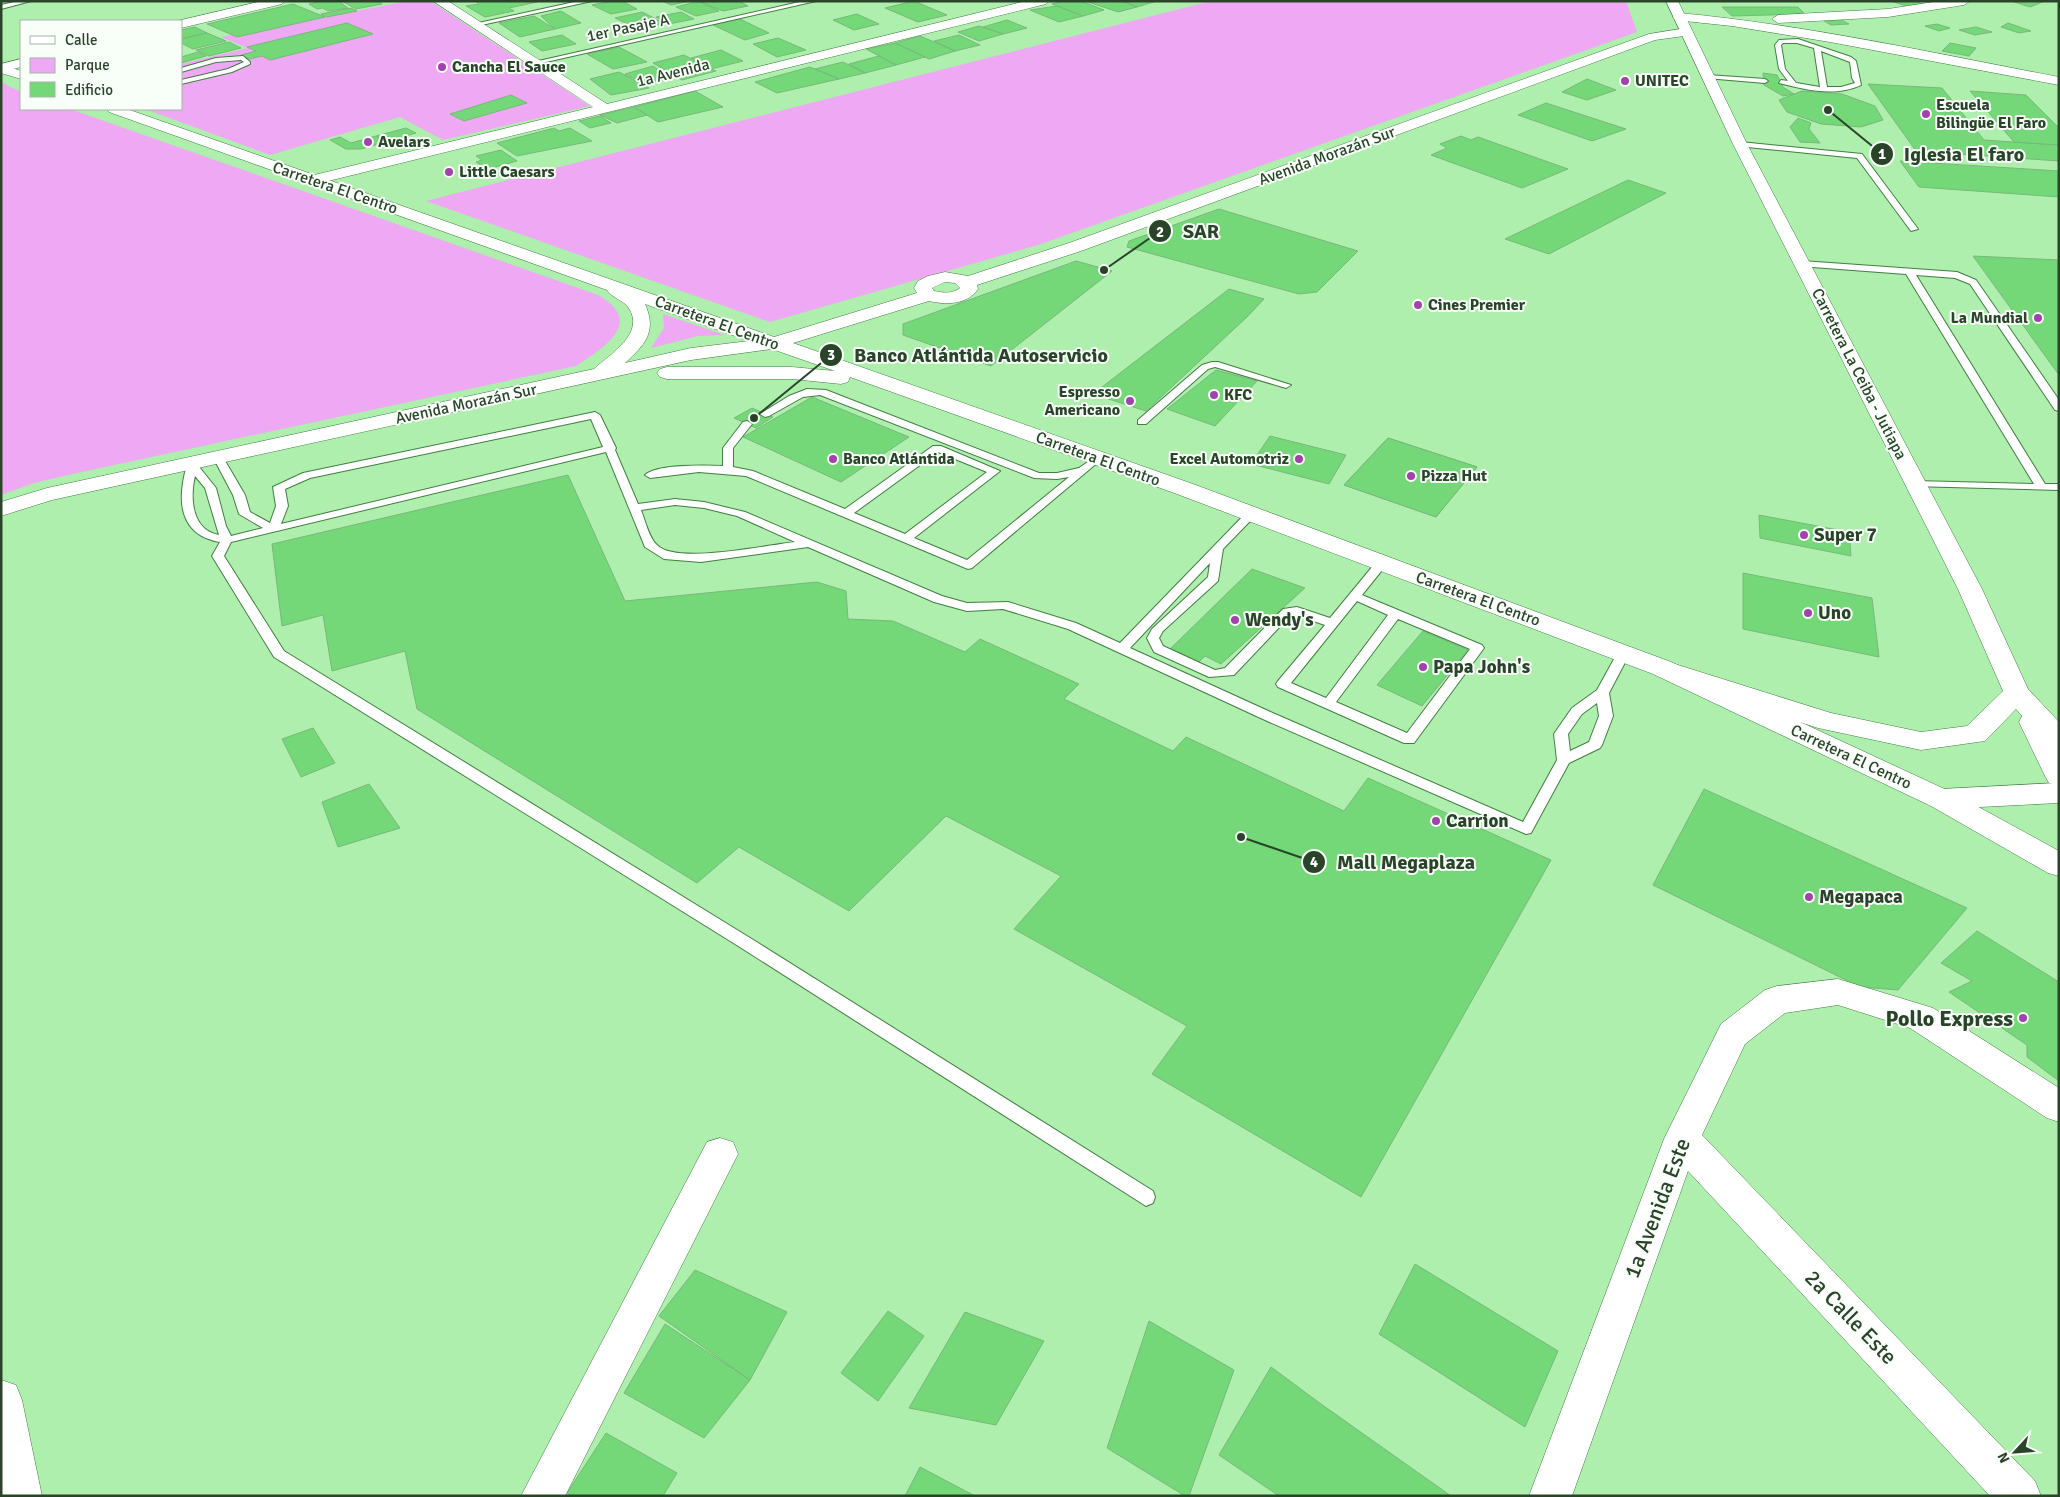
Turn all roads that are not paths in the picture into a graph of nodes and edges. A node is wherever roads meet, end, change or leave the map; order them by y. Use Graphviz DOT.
graph roads {
  1 [pos="28,1"];
  2 [pos="278,1"];
  3 [pos="439,1"];
  4 [pos="589,1"];
  5 [pos="813,1"];
  6 [pos="1042,1"];
  7 [pos="1964,1"];
  8 [pos="1,7"];
  9 [pos="1679,17"];
  10 [pos="1732,22"];
  11 [pos="182,24"];
  12 [pos="478,24"];
  13 [pos="1817,48"];
  14 [pos="537,62"];
  15 [pos="20,63"];
  16 [pos="1,68"];
  17 [pos="182,70"];
  18 [pos="20,75"];
  19 [pos="1708,78"];
  20 [pos="1765,81"];
  21 [pos="2059,81"];
  22 [pos="182,82"];
  23 [pos="1781,82"];
  24 [pos="1793,84"];
  25 [pos="1824,88"];
  26 [pos="604,108"];
  27 [pos="117,110"];
  28 [pos="1740,144"];
  29 [pos="312,180"];
  30 [pos="1914,229"];
  31 [pos="1802,264"];
  32 [pos="1909,271"];
  33 [pos="606,283"];
  34 [pos="774,343"];
  35 [pos="598,375"];
  36 [pos="886,382"];
  37 [pos="1286,385"];
  38 [pos="2059,408"];
  39 [pos="766,414"];
  40 [pos="1142,422"];
  41 [pos="748,424"];
  42 [pos="611,448"];
  43 [pos="219,459"];
  44 [pos="1092,464"];
  45 [pos="192,465"];
  46 [pos="728,468"];
  47 [pos="650,475"];
  48 [pos="1915,484"];
  49 [pos="2059,487"];
  50 [pos="2042,488"];
  51 [pos="635,508"];
  52 [pos="1,509"];
  53 [pos="847,513"];
  54 [pos="1250,516"];
  55 [pos="273,529"];
  56 [pos="906,539"];
  57 [pos="227,540"];
  58 [pos="812,543"];
  59 [pos="1218,550"];
  60 [pos="1381,564"];
  61 [pos="1355,596"];
  62 [pos="1396,613"];
  63 [pos="1332,623"];
  64 [pos="1122,648"];
  65 [pos="1624,653"];
  66 [pos="1662,668"];
  67 [pos="1602,693"];
  68 [pos="2018,693"];
  69 [pos="1328,704"];
  70 [pos="2059,739"];
  71 [pos="1564,760"];
  72 [pos="2059,776"];
  73 [pos="2059,793"];
  74 [pos="1941,799"];
  75 [pos="2059,865"];
  76 [pos="2059,1107"];
  77 [pos="1682,1139"];
  78 [pos="720,1154"];
  79 [pos="1146,1197"];
  80 [pos="1,1400"];
  81 [pos="1551,1495"];
  82 [pos="20,1496"];
  83 [pos="542,1496"];
  84 [pos="2020,1496"];
  1 -- 8 [label="lane"];
  2 -- 11 [label="street"];
  3 -- 12 [label="street"];
  4 -- 12 [label="lane"];
  5 -- 14 [label="lane, 1er Pasaje A"];
  6 -- 26 [label="street, 1a Avenida"];
  7 -- 10 [label="street"];
  9 -- 10 [label="street, Avenida Morazán Sur"];
  9 -- 19 [label="street, Carretera La Ceiba - Jutiapa"];
  9 -- 34 [label="street, Avenida Morazán Sur"];
  10 -- 21 [label="street"];
  12 -- 14 [label="street"];
  13 -- 24 [label="lane"];
  13 -- 25 [label="lane"];
  13 -- 25 [label="lane"];
  14 -- 26 [label="street"];
  15 -- 16 [label="street"];
  16 -- 18 [label="street"];
  17 -- 22 [label="lane"];
  19 -- 20 [label="lane"];
  19 -- 28 [label="street, Carretera La Ceiba - Jutiapa"];
  23 -- 24 [label="lane"];
  24 -- 25 [label="lane"];
  26 -- 29 [label="street, 1a Avenida"];
  27 -- 29 [label="street, Carretera El Centro"];
  28 -- 30 [label="lane"];
  28 -- 31 [label="street, Carretera La Ceiba - Jutiapa"];
  29 -- 33 [label="street, Carretera El Centro"];
  31 -- 32 [label="lane"];
  31 -- 48 [label="street, Carretera La Ceiba - Jutiapa"];
  32 -- 38 [label="lane"];
  32 -- 50 [label="lane"];
  33 -- 34 [label="street, Carretera El Centro"];
  33 -- 35 [label="street"];
  34 -- 35 [label="street, Avenida Morazán Sur"];
  34 -- 36 [label="street, Carretera El Centro"];
  35 -- 36 [label="street"];
  35 -- 43 [label="street, Avenida Morazán Sur"];
  36 -- 44 [label="street, Carretera El Centro"];
  37 -- 40 [label="lane"];
  39 -- 44 [label="lane"];
  41 -- 46 [label="lane"];
  42 -- 51 [label="lane"];
  42 -- 55 [label="lane"];
  42 -- 55 [label="lane"];
  43 -- 45 [label="street, Avenida Morazán Sur"];
  43 -- 55 [label="lane"];
  44 -- 54 [label="street, Carretera El Centro"];
  44 -- 56 [label="lane"];
  45 -- 52 [label="street, Avenida Morazán Sur"];
  45 -- 57 [label="lane"];
  45 -- 57 [label="lane"];
  46 -- 47 [label="lane"];
  46 -- 53 [label="lane"];
  48 -- 50 [label="lane"];
  48 -- 68 [label="street, Carretera La Ceiba - Jutiapa"];
  49 -- 50 [label="lane"];
  51 -- 58 [label="lane"];
  51 -- 58 [label="lane"];
  53 -- 56 [label="lane"];
  53 -- 56 [label="lane"];
  54 -- 59 [label="lane"];
  54 -- 60 [label="street, Carretera El Centro"];
  55 -- 57 [label="lane"];
  57 -- 79 [label="lane"];
  58 -- 64 [label="lane"];
  59 -- 63 [label="lane"];
  59 -- 64 [label="lane"];
  60 -- 61 [label="lane"];
  60 -- 65 [label="street, Carretera El Centro"];
  61 -- 62 [label="lane"];
  61 -- 63 [label="lane"];
  62 -- 69 [label="lane"];
  62 -- 69 [label="lane"];
  63 -- 69 [label="lane"];
  64 -- 71 [label="lane"];
  65 -- 66 [label="street, Carretera El Centro"];
  65 -- 67 [label="lane"];
  66 -- 68 [label="street"];
  66 -- 74 [label="street, Carretera El Centro"];
  67 -- 71 [label="lane"];
  67 -- 71 [label="lane"];
  68 -- 70 [label="street, Carretera La Ceiba - Jutiapa"];
  68 -- 72 [label="street"];
  73 -- 74 [label="street"];
  74 -- 75 [label="street, Carretera El Centro"];
  76 -- 77 [label="street, 1a Avenida Este"];
  77 -- 81 [label="street, 1a Avenida Este"];
  77 -- 84 [label="street, 2a Calle Este"];
  78 -- 83 [label="street"];
  80 -- 82 [label="street"];
}
